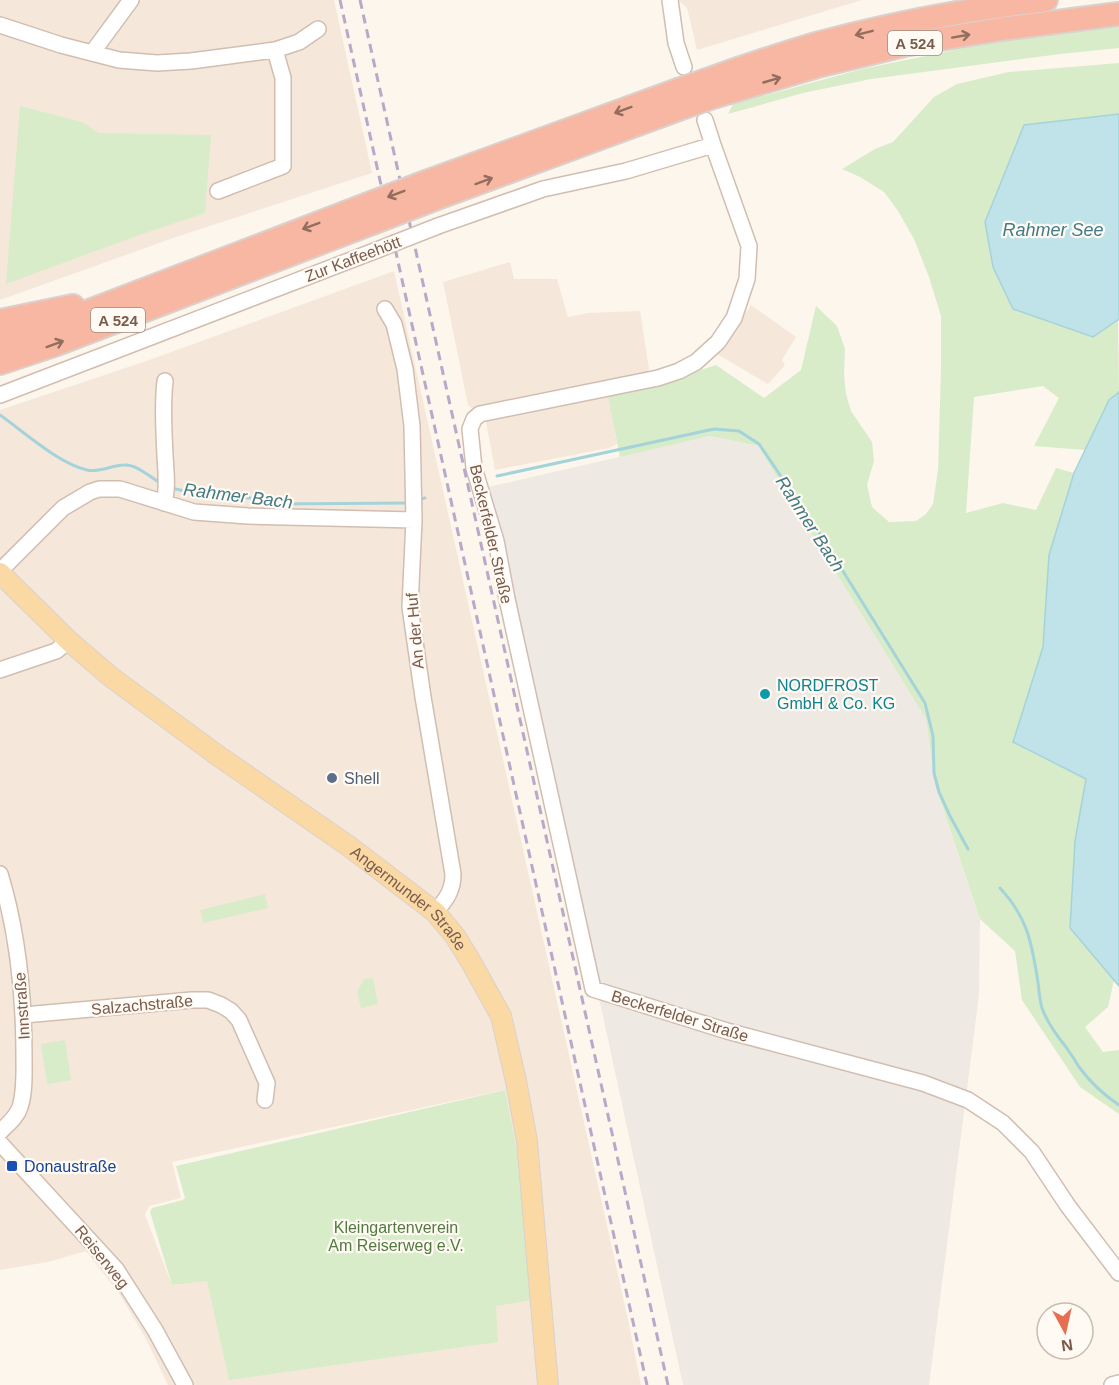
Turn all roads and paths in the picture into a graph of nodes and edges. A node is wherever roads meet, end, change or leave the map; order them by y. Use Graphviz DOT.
graph roads {
  1 [pos="131,0"];
  2 [pos="670,0"];
  3 [pos="1046,0"];
  4 [pos="1119,14"];
  5 [pos="0,25"];
  6 [pos="318,29"];
  7 [pos="275,50"];
  8 [pos="92,53"];
  9 [pos="684,67"];
  10 [pos="711,88"];
  11 [pos="705,120"];
  12 [pos="713,145"];
  13 [pos="218,191"];
  14 [pos="369,214"];
  15 [pos="140,292"];
  16 [pos="385,309"];
  17 [pos="0,321"];
  18 [pos="0,343"];
  19 [pos="0,363"];
  20 [pos="165,381"];
  21 [pos="0,395"];
  22 [pos="166,492"];
  23 [pos="414,507"];
  24 [pos="0,572"];
  25 [pos="69,641"];
  26 [pos="0,670"];
  27 [pos="0,874"];
  28 [pos="435,912"];
  29 [pos="24,1015"];
  30 [pos="265,1100"];
  31 [pos="0,1132"];
  32 [pos="0,1143"];
  33 [pos="1119,1273"];
  34 [pos="1119,1383"];
  35 [pos="186,1385"];
  36 [pos="548,1385"];
  37 [pos="1112,1385"];
  1 -- 8 [label="street"];
  2 -- 9 [label="street"];
  3 -- 10 [label="highway, A 524, one-way"];
  10 -- 4 [label="highway, A 524, one-way"];
  5 -- 8 [label="street"];
  6 -- 7 [label="street"];
  7 -- 8 [label="street"];
  7 -- 13 [label="street"];
  10 -- 14 [label="highway, A 524, bridge"];
  11 -- 12 [label="street"];
  12 -- 21 [label="street, Zur Kaffeehött, bridge"];
  12 -- 33 [label="street, Beckerfelder Straße"];
  14 -- 15 [label="highway, A 524, one-way"];
  19 -- 14 [label="highway, A 524, one-way"];
  15 -- 17 [label="highway"];
  15 -- 18 [label="highway, A 524"];
  16 -- 23 [label="street, An der Huf"];
  20 -- 22 [label="street"];
  22 -- 23 [label="street"];
  22 -- 24 [label="street"];
  23 -- 28 [label="street, An der Huf"];
  24 -- 25 [label="main road, Angermunder Straße"];
  25 -- 26 [label="street"];
  25 -- 28 [label="main road, Angermunder Straße"];
  27 -- 29 [label="street, Innstraße"];
  28 -- 36 [label="main road, Angermunder Straße"];
  29 -- 30 [label="street, Salzachstraße"];
  29 -- 31 [label="street, Innstraße"];
  32 -- 35 [label="street, Reiserweg"];
  34 -- 37 [label="street"];
}
